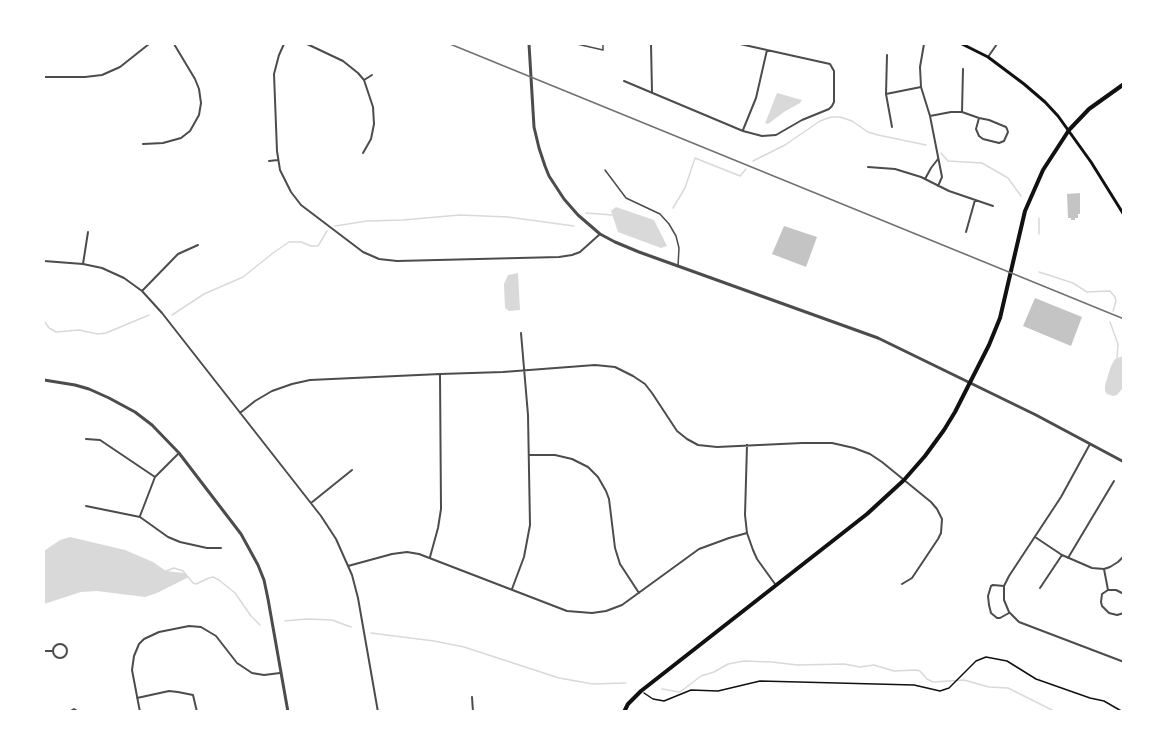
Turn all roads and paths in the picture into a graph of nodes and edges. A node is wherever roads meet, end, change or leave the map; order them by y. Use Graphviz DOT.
graph roads {
  1 [pos="149,44"];
  2 [pos="174,44"];
  3 [pos="284,44"];
  4 [pos="307,44"];
  5 [pos="529,44"];
  6 [pos="577,44"];
  7 [pos="603,44"];
  8 [pos="651,44"];
  9 [pos="740,44"];
  10 [pos="924,44"];
  11 [pos="962,44"];
  12 [pos="998,44"];
  13 [pos="767,50"];
  14 [pos="887,55"];
  15 [pos="988,57"];
  16 [pos="963,69"];
  17 [pos="372,75"];
  18 [pos="44,77"];
  19 [pos="364,80"];
  20 [pos="624,81"];
  21 [pos="1124,84"];
  22 [pos="921,87"];
  23 [pos="652,92"];
  24 [pos="886,94"];
  25 [pos="962,112"];
  26 [pos="930,116"];
  27 [pos="979,118"];
  28 [pos="892,127"];
  29 [pos="1069,130"];
  30 [pos="743,131"];
  31 [pos="143,144"];
  32 [pos="363,153"];
  33 [pos="939,159"];
  34 [pos="278,160"];
  35 [pos="269,161"];
  36 [pos="868,167"];
  37 [pos="605,170"];
  38 [pos="925,179"];
  39 [pos="938,186"];
  40 [pos="975,200"];
  41 [pos="993,206"];
  42 [pos="1124,216"];
  43 [pos="88,232"];
  44 [pos="966,232"];
  45 [pos="600,234"];
  46 [pos="198,245"];
  47 [pos="44,261"];
  48 [pos="83,264"];
  49 [pos="678,267"];
  50 [pos="142,291"];
  51 [pos="522,333"];
  52 [pos="525,370"];
  53 [pos="440,374"];
  54 [pos="44,380"];
  55 [pos="970,384"];
  56 [pos="240,413"];
  57 [pos="86,439"];
  58 [pos="1089,444"];
  59 [pos="747,445"];
  60 [pos="179,453"];
  61 [pos="530,456"];
  62 [pos="44,459"];
  63 [pos="1124,462"];
  64 [pos="352,470"];
  65 [pos="44,474"];
  66 [pos="155,477"];
  67 [pos="904,480"];
  68 [pos="1114,481"];
  69 [pos="311,502"];
  70 [pos="86,506"];
  71 [pos="140,517"];
  72 [pos="747,533"];
  73 [pos="1035,537"];
  74 [pos="221,548"];
  75 [pos="1062,555"];
  76 [pos="1124,556"];
  77 [pos="429,557"];
  78 [pos="1068,558"];
  79 [pos="348,566"];
  80 [pos="1104,569"];
  81 [pos="902,584"];
  82 [pos="776,585"];
  83 [pos="1004,586"];
  84 [pos="1040,588"];
  85 [pos="512,589"];
  86 [pos="1108,590"];
  87 [pos="639,593"];
  88 [pos="1124,594"];
  89 [pos="1009,612"];
  90 [pos="1124,613"];
  91 [pos="44,651"];
  92 [pos="53,651"];
  93 [pos="1124,662"];
  94 [pos="282,673"];
  95 [pos="641,691"];
  96 [pos="472,697"];
  97 [pos="137,698"];
  98 [pos="69,711"];
  99 [pos="79,711"];
  100 [pos="140,711"];
  101 [pos="197,711"];
  102 [pos="288,711"];
  103 [pos="378,711"];
  104 [pos="473,711"];
  105 [pos="624,711"];
  106 [pos="1123,711"];
  1 -- 18 [label="street"];
  2 -- 31 [label="street"];
  3 -- 34 [label="street"];
  4 -- 19 [label="street"];
  5 -- 45 [label="street"];
  6 -- 7 [label="lane"];
  8 -- 23 [label="street"];
  9 -- 13 [label="street"];
  10 -- 22 [label="street"];
  11 -- 15 [label="main road"];
  12 -- 15 [label="street"];
  13 -- 30 [label="street"];
  13 -- 30 [label="street"];
  14 -- 24 [label="street"];
  15 -- 29 [label="main road"];
  16 -- 25 [label="street"];
  17 -- 19 [label="street"];
  19 -- 32 [label="street"];
  20 -- 23 [label="street"];
  21 -- 29 [label="main road"];
  22 -- 24 [label="street"];
  22 -- 26 [label="street"];
  23 -- 30 [label="street"];
  24 -- 28 [label="street"];
  25 -- 26 [label="street"];
  25 -- 27 [label="street"];
  26 -- 33 [label="street"];
  27 -- 27 [label="street"];
  29 -- 42 [label="main road"];
  29 -- 55 [label="main road"];
  33 -- 38 [label="street"];
  33 -- 39 [label="street"];
  34 -- 35 [label="street"];
  34 -- 45 [label="street"];
  36 -- 38 [label="street"];
  37 -- 49 [label="lane"];
  38 -- 39 [label="street"];
  39 -- 40 [label="street"];
  40 -- 41 [label="street"];
  40 -- 44 [label="street"];
  43 -- 48 [label="street"];
  45 -- 49 [label="street"];
  46 -- 50 [label="street"];
  47 -- 48 [label="street"];
  48 -- 50 [label="street"];
  49 -- 55 [label="street"];
  50 -- 56 [label="street"];
  51 -- 52 [label="street"];
  52 -- 53 [label="street"];
  52 -- 59 [label="street"];
  52 -- 61 [label="street"];
  53 -- 56 [label="street"];
  53 -- 77 [label="street"];
  54 -- 60 [label="street"];
  55 -- 58 [label="street"];
  55 -- 67 [label="main road"];
  56 -- 69 [label="street"];
  57 -- 66 [label="street"];
  58 -- 63 [label="street"];
  58 -- 73 [label="street"];
  59 -- 67 [label="street"];
  59 -- 72 [label="street"];
  60 -- 66 [label="street"];
  60 -- 94 [label="street"];
  61 -- 85 [label="street"];
  61 -- 87 [label="street"];
  62 -- 65 [label="street"];
  64 -- 69 [label="street"];
  66 -- 71 [label="street"];
  67 -- 81 [label="street"];
  67 -- 82 [label="main road"];
  68 -- 78 [label="street"];
  69 -- 79 [label="street"];
  70 -- 71 [label="street"];
  71 -- 74 [label="street"];
  72 -- 82 [label="street"];
  72 -- 87 [label="street"];
  73 -- 75 [label="street"];
  73 -- 83 [label="street"];
  75 -- 78 [label="street"];
  75 -- 84 [label="street"];
  76 -- 80 [label="street"];
  77 -- 79 [label="street"];
  77 -- 85 [label="street"];
  78 -- 80 [label="street"];
  79 -- 103 [label="street"];
  80 -- 86 [label="street"];
  82 -- 95 [label="main road"];
  83 -- 89 [label="street"];
  83 -- 89 [label="street"];
  85 -- 87 [label="street"];
  86 -- 88 [label="street"];
  86 -- 90 [label="street"];
  89 -- 93 [label="street"];
  91 -- 92 [label="street"];
  92 -- 92 [label="street"];
  94 -- 97 [label="street"];
  94 -- 102 [label="street"];
  95 -- 105 [label="main road"];
  95 -- 106 [label="path"];
  96 -- 104 [label="street"];
  97 -- 100 [label="street"];
  97 -- 101 [label="street"];
  98 -- 99 [label="street"];
}
